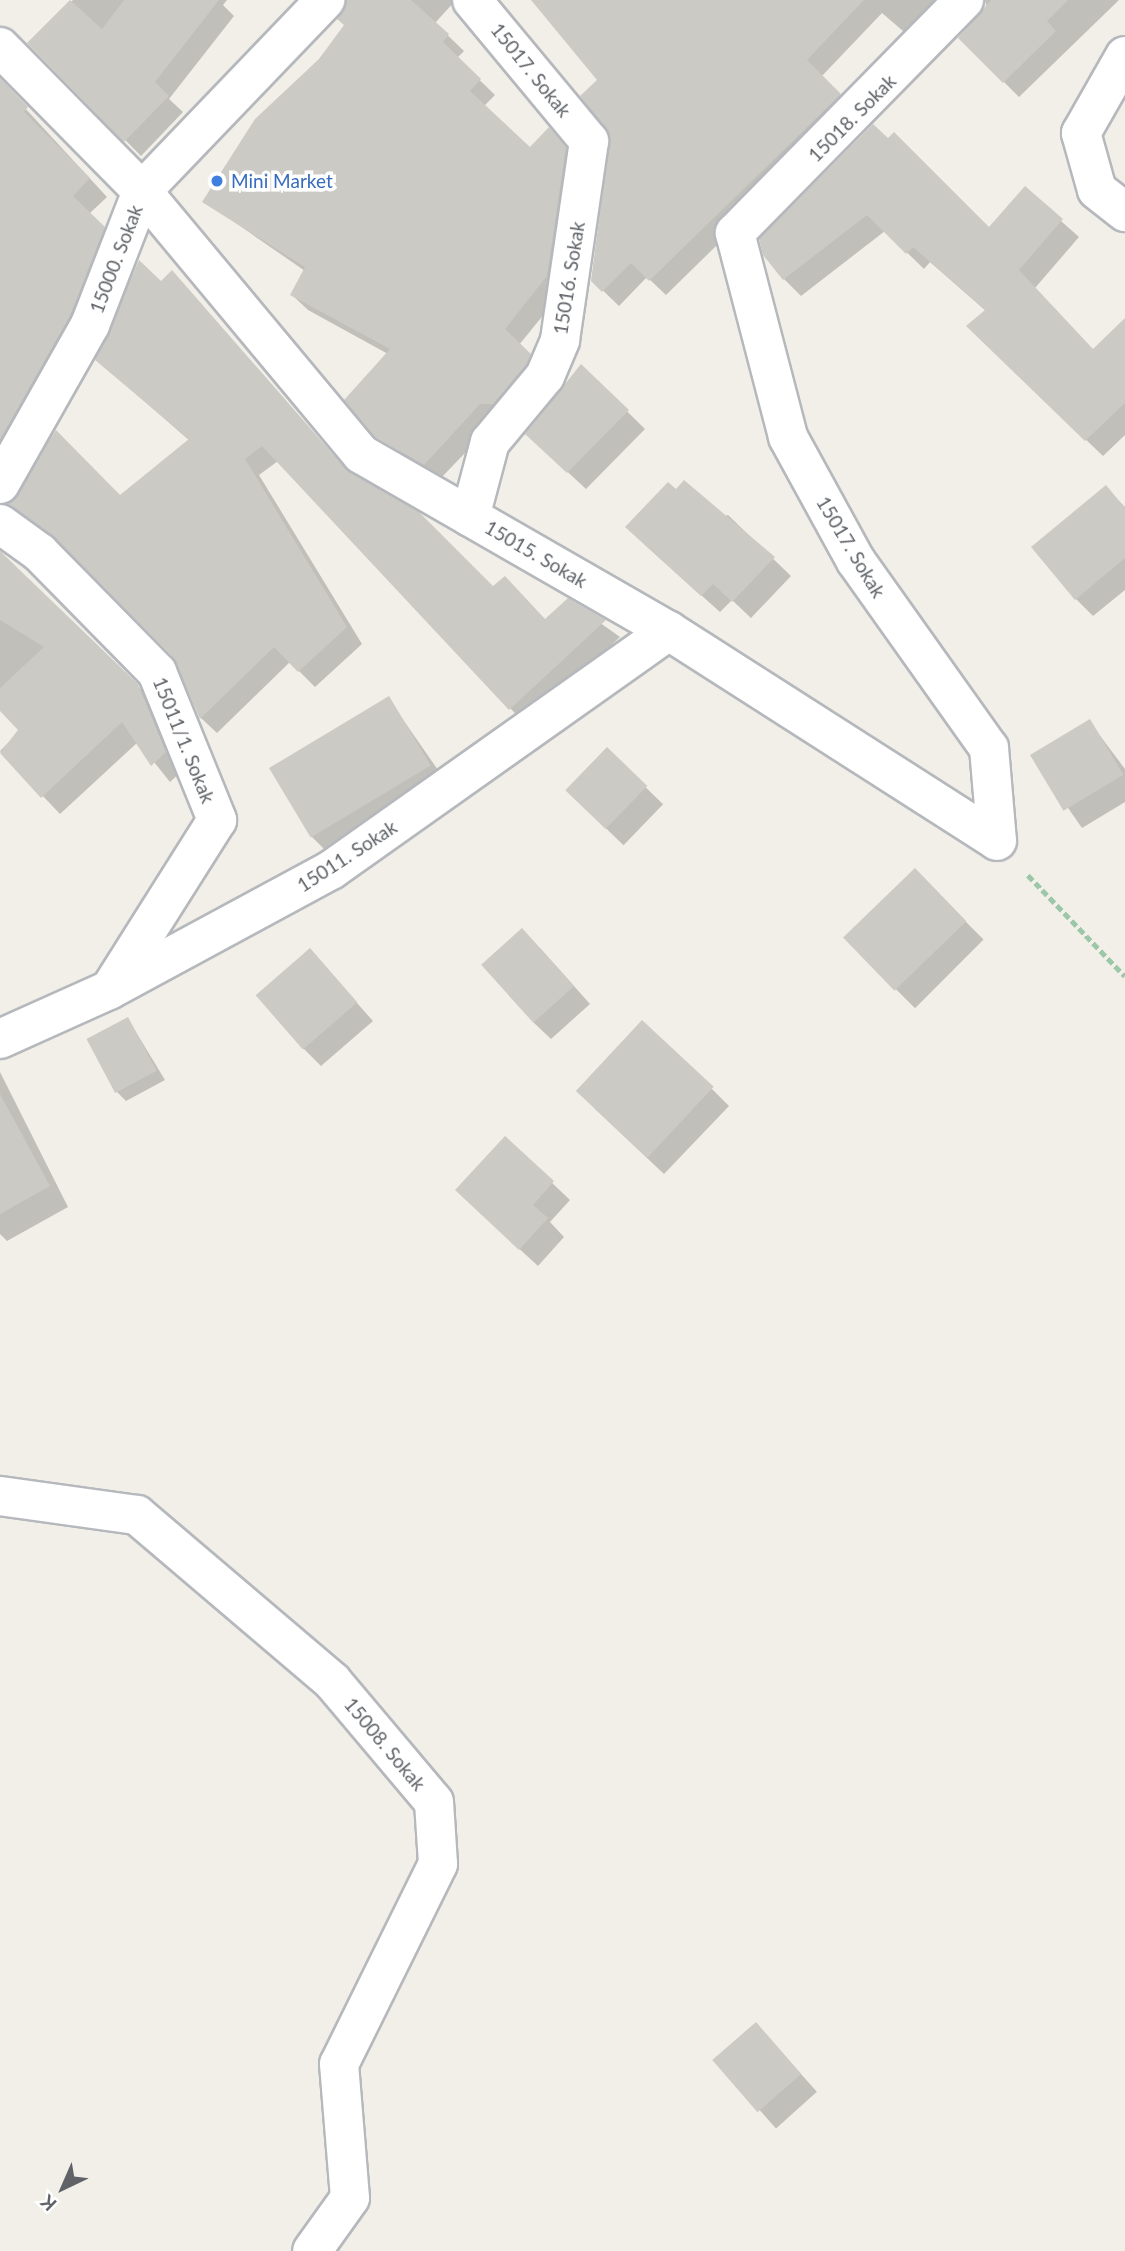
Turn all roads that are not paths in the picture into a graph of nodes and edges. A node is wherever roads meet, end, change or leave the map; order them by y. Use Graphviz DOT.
graph roads {
  1 [pos="325,0"];
  2 [pos="472,0"];
  3 [pos="964,0"];
  4 [pos="0,47"];
  5 [pos="1125,57"];
  6 [pos="589,141"];
  7 [pos="142,191"];
  8 [pos="1125,212"];
  9 [pos="735,233"];
  10 [pos="0,484"];
  11 [pos="470,517"];
  12 [pos="0,524"];
  13 [pos="669,631"];
  14 [pos="997,841"];
  15 [pos="109,990"];
  16 [pos="0,1039"];
  17 [pos="0,1496"];
  18 [pos="312,2251"];
  1 -- 7 [label="street, 15000. Sokak"];
  2 -- 6 [label="street, 15017. Sokak"];
  3 -- 9 [label="street, 15018. Sokak"];
  4 -- 7 [label="street, 15015. Sokak"];
  5 -- 8 [label="street"];
  6 -- 11 [label="street, 15016. Sokak"];
  7 -- 10 [label="street, 15000. Sokak"];
  7 -- 11 [label="street, 15015. Sokak"];
  9 -- 14 [label="street, 15017. Sokak"];
  11 -- 13 [label="street, 15015. Sokak"];
  12 -- 15 [label="street, 15011/1. Sokak"];
  13 -- 14 [label="street, 15015. Sokak"];
  13 -- 15 [label="street, 15011. Sokak"];
  15 -- 16 [label="street, 15011. Sokak"];
  17 -- 18 [label="street, 15008. Sokak"];
}
